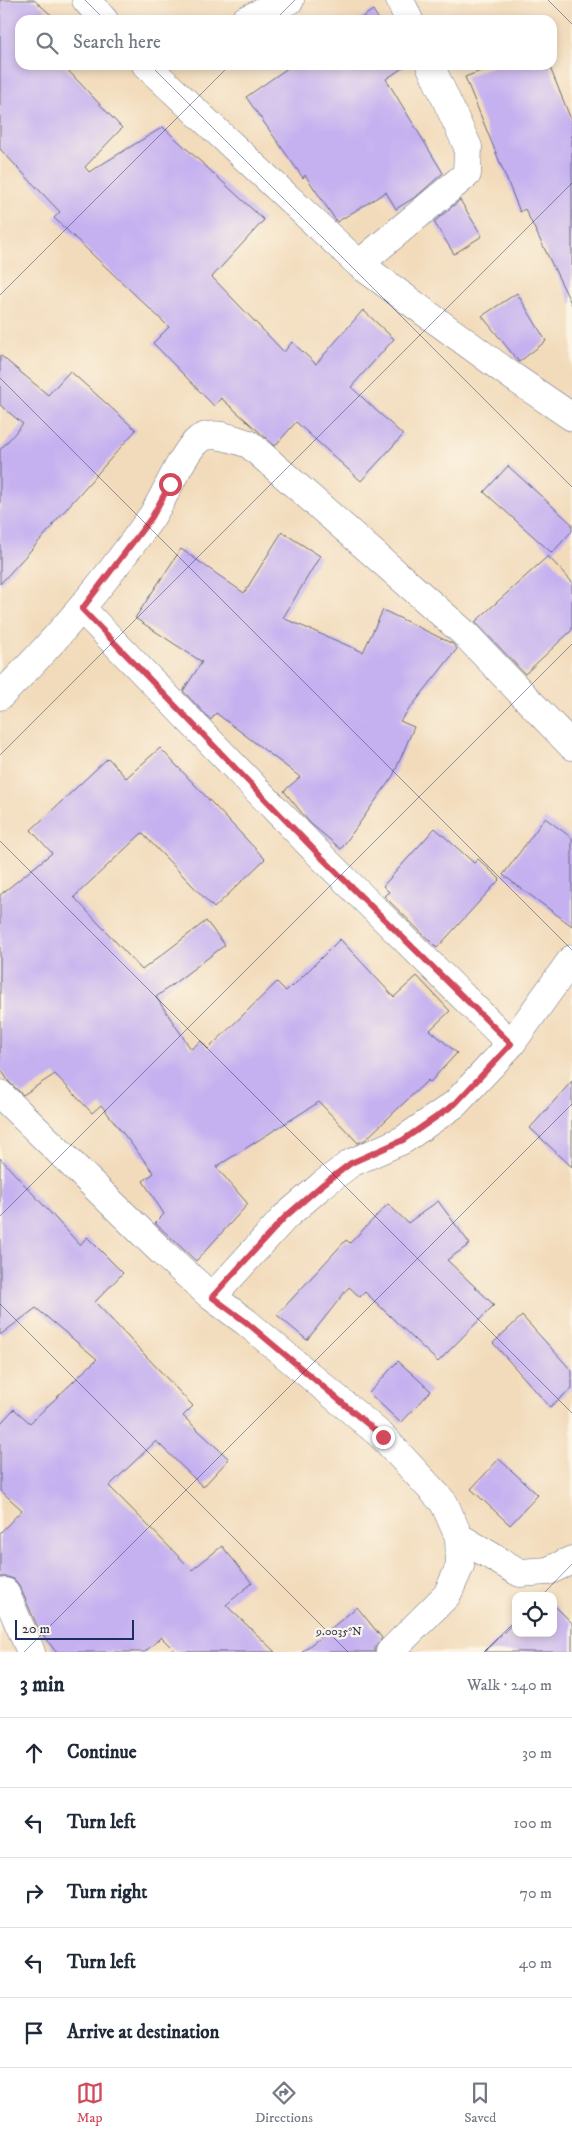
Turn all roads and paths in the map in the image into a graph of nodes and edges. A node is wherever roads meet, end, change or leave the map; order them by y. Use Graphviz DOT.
graph roads {
  1 [pos="86,0"];
  2 [pos="290,0"];
  3 [pos="400,0"];
  4 [pos="100,15"];
  5 [pos="256,15"];
  6 [pos="408,15"];
  7 [pos="151,70"];
  8 [pos="432,70"];
  9 [pos="359,264"];
  10 [pos="572,416"];
  11 [pos="82,609"];
  12 [pos="0,696"];
  13 [pos="572,746"];
  14 [pos="572,959"];
  15 [pos="511,1044"];
  16 [pos="0,1094"];
  17 [pos="212,1297"];
  18 [pos="459,1537"];
  19 [pos="572,1560"];
  20 [pos="5,1592"];
  21 [pos="31,1652"];
  22 [pos="390,1652"];
  1 -- 4 [label="street"];
  2 -- 5 [label="street"];
  3 -- 6 [label="street"];
  7 -- 9 [label="street"];
  8 -- 9 [label="street"];
  9 -- 10 [label="street"];
  11 -- 12 [label="street"];
  11 -- 13 [label="street"];
  11 -- 15 [label="street"];
  14 -- 15 [label="street"];
  15 -- 17 [label="street"];
  16 -- 17 [label="street"];
  17 -- 18 [label="street"];
  18 -- 19 [label="street"];
  18 -- 22 [label="street"];
  20 -- 21 [label="street"];
}
